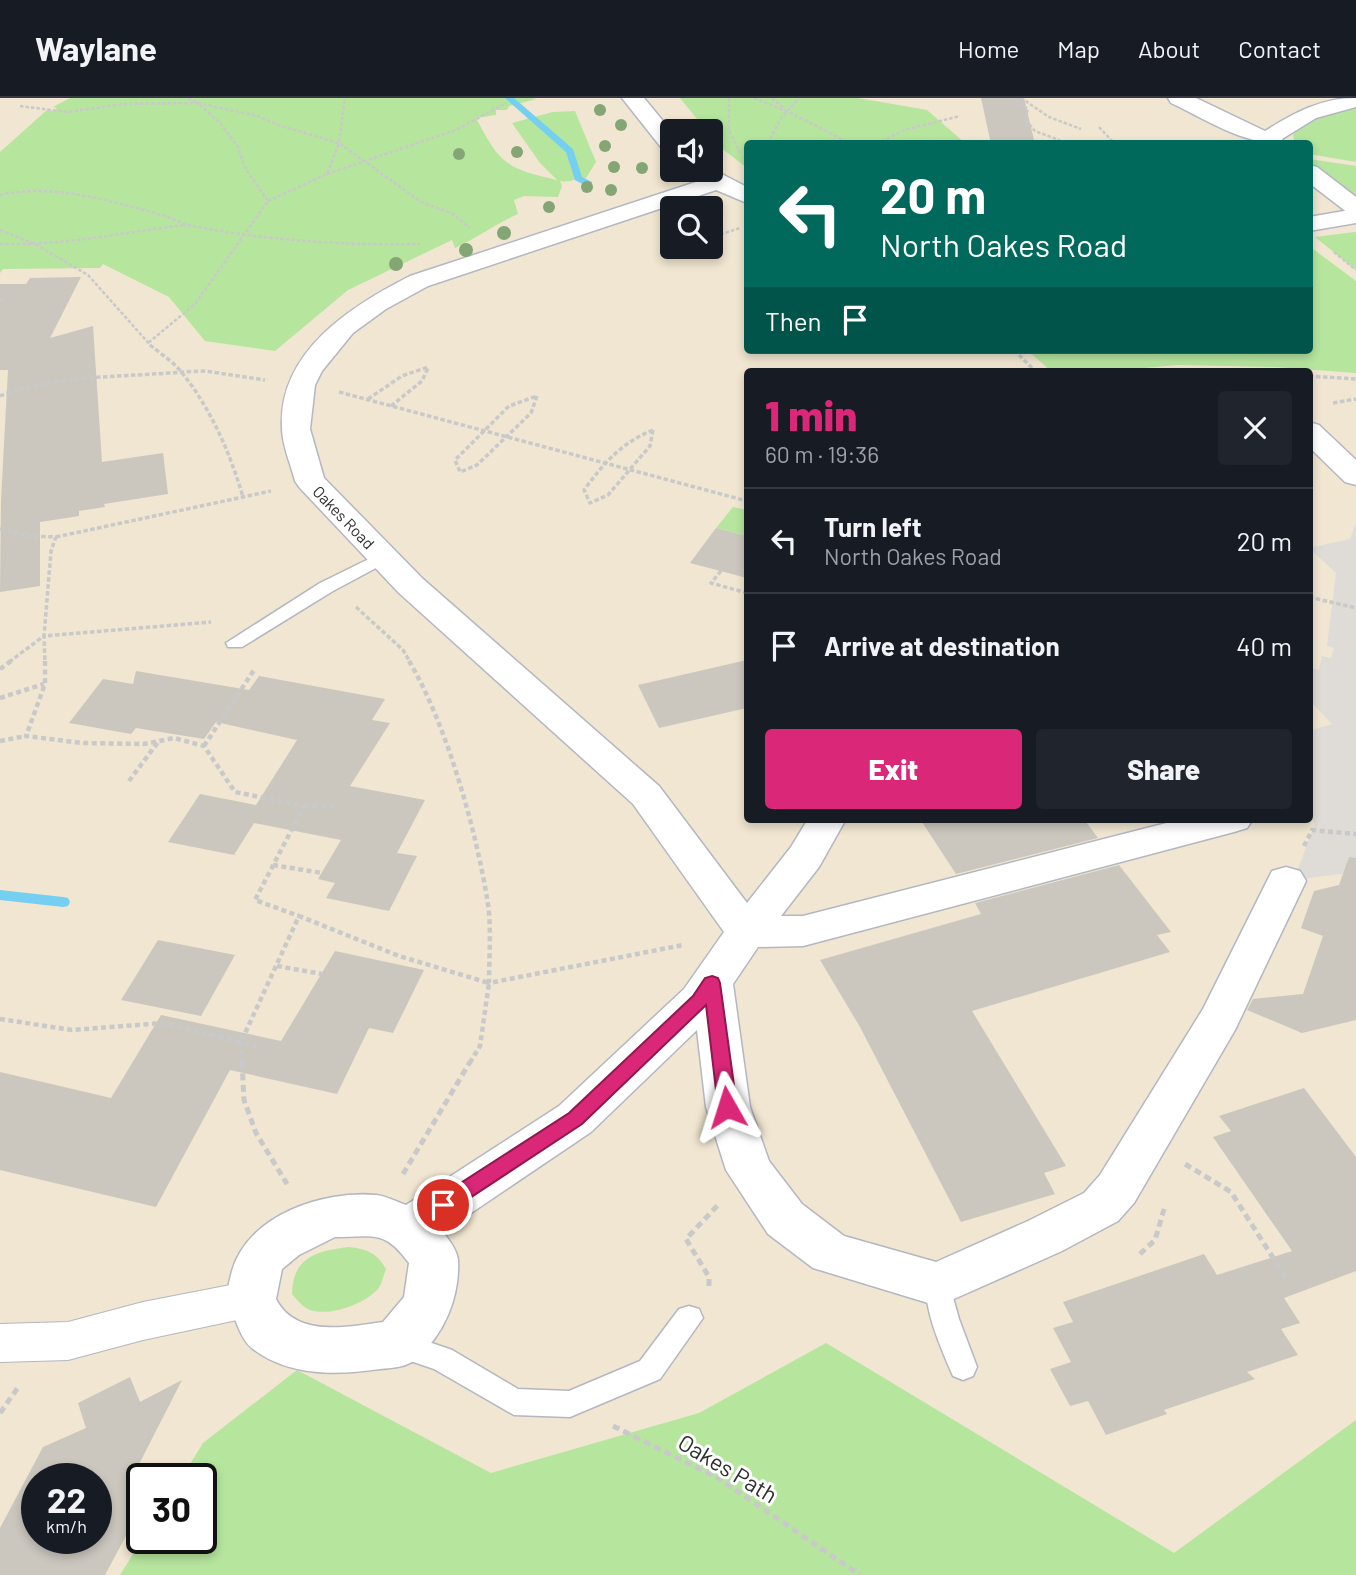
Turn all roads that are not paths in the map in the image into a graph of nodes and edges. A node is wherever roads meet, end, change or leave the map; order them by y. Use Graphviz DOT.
graph roads {
  1 [pos="633,98"];
  2 [pos="1178,98"];
  3 [pos="1356,101"];
  4 [pos="660,131"];
  5 [pos="1268,140"];
  6 [pos="1272,140"];
  7 [pos="1313,175"];
  8 [pos="691,182"];
  9 [pos="719,182"];
  10 [pos="744,194"];
  11 [pos="1356,208"];
  12 [pos="1356,216"];
  13 [pos="1313,223"];
  14 [pos="1313,435"];
  15 [pos="1356,476"];
  16 [pos="383,557"];
  17 [pos="235,643"];
  18 [pos="825,823"];
  19 [pos="1219,823"];
  20 [pos="1286,881"];
  21 [pos="746,932"];
  22 [pos="712,983"];
  23 [pos="395,1222"];
  24 [pos="938,1284"];
  25 [pos="251,1300"];
  26 [pos="689,1318"];
  27 [pos="0,1343"];
  28 [pos="397,1344"];
  29 [pos="963,1367"];
  1 -- 4 [label="street"];
  2 -- 5 [label="street"];
  3 -- 6 [label="street"];
  7 -- 11 [label="street"];
  8 -- 16 [label="street, Oakes Road"];
  9 -- 10 [label="street"];
  12 -- 13 [label="street"];
  14 -- 15 [label="street"];
  16 -- 17 [label="lane"];
  16 -- 21 [label="street, Oakes Road"];
  18 -- 21 [label="street"];
  19 -- 21 [label="street"];
  20 -- 24 [label="street"];
  21 -- 22 [label="street"];
  22 -- 23 [label="street"];
  22 -- 24 [label="street"];
  23 -- 25 [label="street"];
  23 -- 28 [label="street"];
  24 -- 29 [label="lane"];
  25 -- 27 [label="street"];
  25 -- 28 [label="street"];
  26 -- 28 [label="lane"];
}
